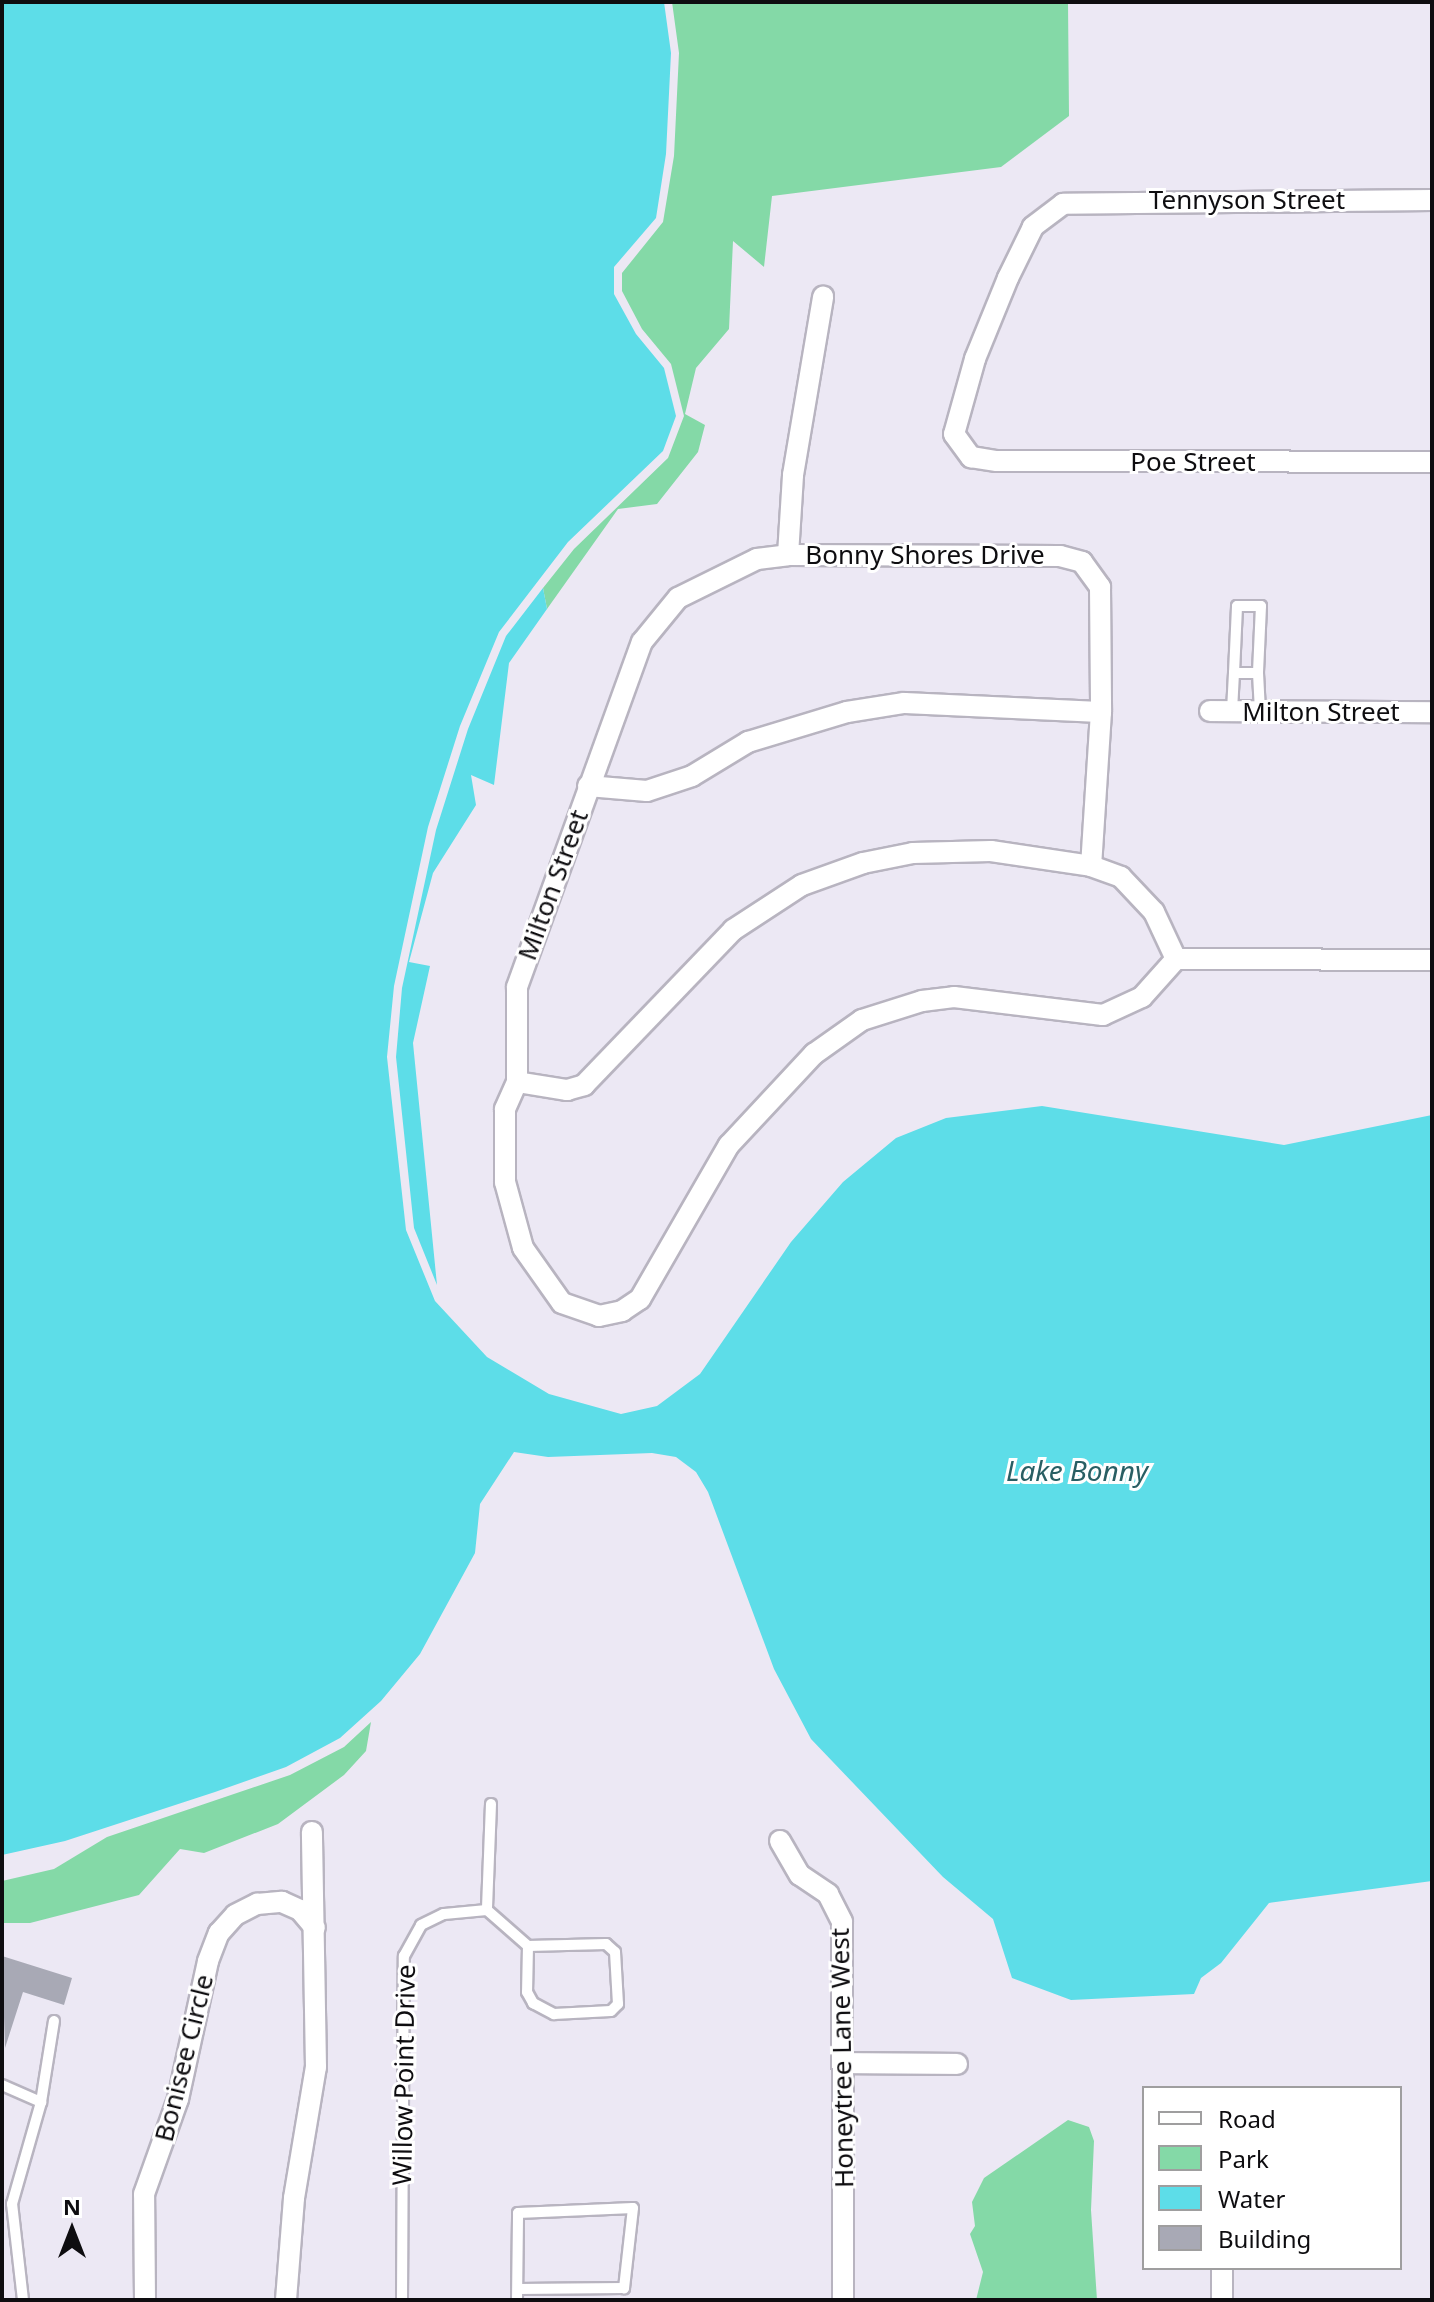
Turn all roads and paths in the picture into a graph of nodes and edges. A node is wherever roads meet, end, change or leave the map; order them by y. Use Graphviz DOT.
graph roads {
  1 [pos="1432,200"];
  2 [pos="823,297"];
  3 [pos="959,446"];
  4 [pos="1432,462"];
  5 [pos="788,555"];
  6 [pos="1234,673"];
  7 [pos="1258,673"];
  8 [pos="1210,711"];
  9 [pos="1232,711"];
  10 [pos="1101,712"];
  11 [pos="1260,712"];
  12 [pos="1432,712"];
  13 [pos="588,786"];
  14 [pos="1091,866"];
  15 [pos="1176,959"];
  16 [pos="1432,960"];
  17 [pos="517,1082"];
  18 [pos="491,1804"];
  19 [pos="312,1832"];
  20 [pos="780,1841"];
  21 [pos="487,1910"];
  22 [pos="315,1928"];
  23 [pos="528,1946"];
  24 [pos="54,2021"];
  25 [pos="843,2063"];
  26 [pos="957,2064"];
  27 [pos="2,2085"];
  28 [pos="41,2102"];
  29 [pos="7,2210"];
  30 [pos="1222,2270"];
  31 [pos="518,2295"];
  32 [pos="23,2300"];
  33 [pos="145,2300"];
  34 [pos="286,2300"];
  35 [pos="402,2300"];
  36 [pos="843,2300"];
  37 [pos="1222,2300"];
  1 -- 3 [label="street, Tennyson Street"];
  2 -- 5 [label="street"];
  3 -- 4 [label="street, Poe Street"];
  5 -- 10 [label="street, Bonny Shores Drive"];
  5 -- 13 [label="street, Bonny Shores Drive"];
  6 -- 7 [label="lane"];
  6 -- 7 [label="lane"];
  6 -- 9 [label="lane"];
  7 -- 11 [label="lane"];
  8 -- 9 [label="street, Milton Street"];
  9 -- 11 [label="street, Milton Street"];
  10 -- 13 [label="street, Milton Street"];
  10 -- 14 [label="street, Bonny Shores Drive"];
  11 -- 12 [label="street, Milton Street"];
  13 -- 17 [label="street, Milton Street"];
  14 -- 15 [label="street"];
  14 -- 17 [label="street"];
  15 -- 16 [label="street"];
  15 -- 17 [label="street"];
  18 -- 21 [label="lane"];
  19 -- 22 [label="street"];
  20 -- 25 [label="street, Honeytree Lane West"];
  21 -- 23 [label="lane"];
  21 -- 35 [label="lane, Willow Point Drive"];
  22 -- 33 [label="street, Bonisee Circle"];
  22 -- 34 [label="street"];
  23 -- 23 [label="lane"];
  24 -- 28 [label="lane"];
  25 -- 26 [label="street"];
  25 -- 36 [label="street, Honeytree Lane West"];
  27 -- 28 [label="lane"];
  28 -- 29 [label="lane"];
  29 -- 32 [label="lane"];
  30 -- 37 [label="street"];
  31 -- 31 [label="lane"];
}
